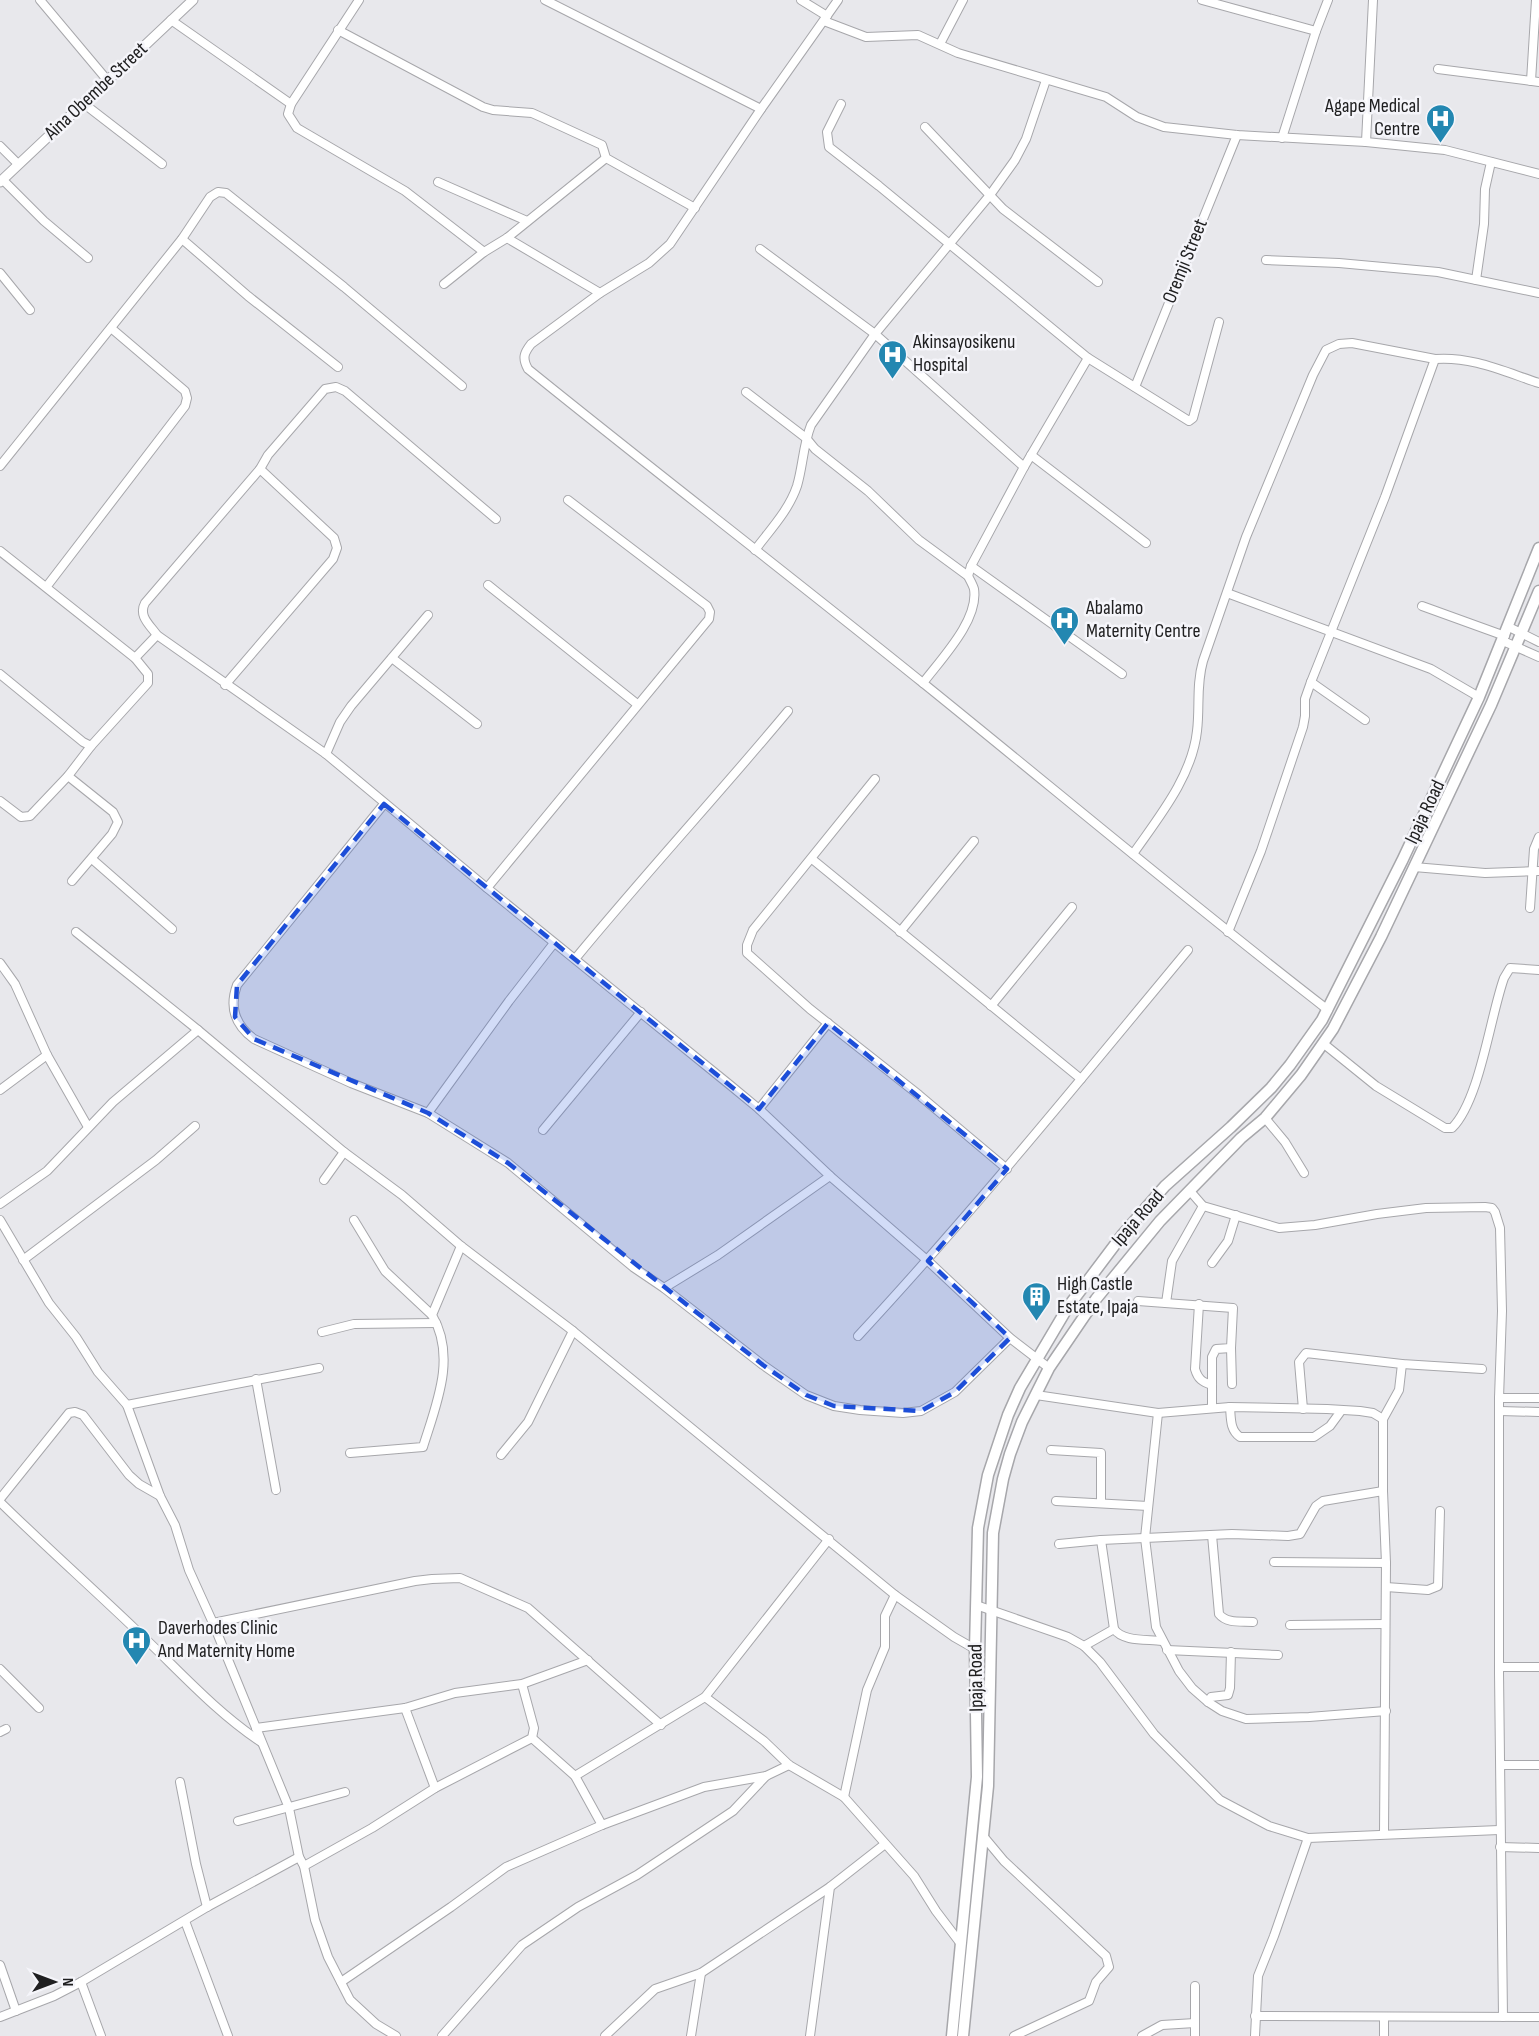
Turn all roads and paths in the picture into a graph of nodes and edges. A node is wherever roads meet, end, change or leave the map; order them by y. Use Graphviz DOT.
graph roads {
  1 [pos="40,0"];
  2 [pos="193,0"];
  3 [pos="358,0"];
  4 [pos="545,0"];
  5 [pos="801,0"];
  6 [pos="838,0"];
  7 [pos="963,0"];
  8 [pos="1202,0"];
  9 [pos="1328,0"];
  10 [pos="1373,0"];
  11 [pos="1536,0"];
  12 [pos="826,18"];
  13 [pos="171,20"];
  14 [pos="338,30"];
  15 [pos="1316,30"];
  16 [pos="940,44"];
  17 [pos="1438,69"];
  18 [pos="1046,80"];
  19 [pos="108,81"];
  20 [pos="1535,82"];
  21 [pos="82,103"];
  22 [pos="291,104"];
  23 [pos="842,104"];
  24 [pos="761,109"];
  25 [pos="925,127"];
  26 [pos="1237,135"];
  27 [pos="1282,138"];
  28 [pos="1366,142"];
  29 [pos="0,146"];
  30 [pos="606,158"];
  31 [pos="1491,162"];
  32 [pos="18,164"];
  33 [pos="162,164"];
  34 [pos="1539,174"];
  35 [pos="1,181"];
  36 [pos="438,182"];
  37 [pos="990,195"];
  38 [pos="694,208"];
  39 [pos="527,221"];
  40 [pos="507,238"];
  41 [pos="182,239"];
  42 [pos="949,244"];
  43 [pos="760,249"];
  44 [pos="484,252"];
  45 [pos="88,258"];
  46 [pos="1266,260"];
  47 [pos="0,273"];
  48 [pos="1476,280"];
  49 [pos="1098,282"];
  50 [pos="444,284"];
  51 [pos="600,293"];
  52 [pos="1539,293"];
  53 [pos="30,310"];
  54 [pos="1219,322"];
  55 [pos="111,328"];
  56 [pos="875,334"];
  57 [pos="1088,358"];
  58 [pos="1435,359"];
  59 [pos="338,367"];
  60 [pos="1539,383"];
  61 [pos="462,386"];
  62 [pos="1135,387"];
  63 [pos="746,392"];
  64 [pos="806,438"];
  65 [pos="1031,455"];
  66 [pos="0,466"];
  67 [pos="1024,467"];
  68 [pos="260,469"];
  69 [pos="568,500"];
  70 [pos="496,519"];
  71 [pos="1146,543"];
  72 [pos="1539,548"];
  73 [pos="755,550"];
  74 [pos="0,551"];
  75 [pos="971,566"];
  76 [pos="968,576"];
  77 [pos="488,585"];
  78 [pos="47,586"];
  79 [pos="1539,591"];
  80 [pos="1227,593"];
  81 [pos="1422,606"];
  82 [pos="428,615"];
  83 [pos="1331,632"];
  84 [pos="1522,634"];
  85 [pos="157,635"];
  86 [pos="1506,635"];
  87 [pos="1539,642"];
  88 [pos="1517,647"];
  89 [pos="1539,657"];
  90 [pos="135,658"];
  91 [pos="392,658"];
  92 [pos="0,674"];
  93 [pos="1122,674"];
  94 [pos="1311,682"];
  95 [pos="924,683"];
  96 [pos="225,685"];
  97 [pos="1479,697"];
  98 [pos="638,704"];
  99 [pos="788,711"];
  100 [pos="1365,720"];
  101 [pos="477,724"];
  102 [pos="91,746"];
  103 [pos="326,754"];
  104 [pos="68,776"];
  105 [pos="875,779"];
  106 [pos="0,801"];
  107 [pos="384,804"];
  108 [pos="1539,837"];
  109 [pos="974,841"];
  110 [pos="1133,854"];
  111 [pos="92,859"];
  112 [pos="812,859"];
  113 [pos="1414,867"];
  114 [pos="1535,871"];
  115 [pos="72,881"];
  116 [pos="487,888"];
  117 [pos="1072,907"];
  118 [pos="1530,908"];
  119 [pos="172,929"];
  120 [pos="75,932"];
  121 [pos="900,932"];
  122 [pos="1228,932"];
  123 [pos="554,943"];
  124 [pos="1188,950"];
  125 [pos="575,959"];
  126 [pos="0,963"];
  127 [pos="1539,970"];
  128 [pos="991,1006"];
  129 [pos="1328,1010"];
  130 [pos="641,1012"];
  131 [pos="828,1023"];
  132 [pos="198,1030"];
  133 [pos="1324,1044"];
  134 [pos="47,1055"];
  135 [pos="1081,1079"];
  136 [pos="0,1090"];
  137 [pos="759,1109"];
  138 [pos="428,1113"];
  139 [pos="1265,1118"];
  140 [pos="88,1126"];
  141 [pos="195,1126"];
  142 [pos="543,1130"];
  143 [pos="344,1152"];
  144 [pos="1007,1169"];
  145 [pos="1304,1173"];
  146 [pos="830,1176"];
  147 [pos="324,1180"];
  148 [pos="1190,1191"];
  149 [pos="0,1204"];
  150 [pos="1203,1206"];
  151 [pos="1236,1215"];
  152 [pos="0,1220"];
  153 [pos="354,1220"];
  154 [pos="461,1246"];
  155 [pos="23,1260"];
  156 [pos="928,1261"];
  157 [pos="1212,1263"];
  158 [pos="664,1288"];
  159 [pos="1138,1301"];
  160 [pos="1166,1302"];
  161 [pos="1199,1304"];
  162 [pos="432,1315"];
  163 [pos="436,1323"];
  164 [pos="573,1331"];
  165 [pos="322,1332"];
  166 [pos="858,1336"];
  167 [pos="1010,1338"];
  168 [pos="1231,1348"];
  169 [pos="1037,1358"];
  170 [pos="1402,1364"];
  171 [pos="319,1368"];
  172 [pos="1049,1368"];
  173 [pos="1482,1369"];
  174 [pos="256,1379"];
  175 [pos="1232,1384"];
  176 [pos="1212,1385"];
  177 [pos="1036,1395"];
  178 [pos="1499,1398"];
  179 [pos="1539,1398"];
  180 [pos="127,1405"];
  181 [pos="1230,1407"];
  182 [pos="1212,1408"];
  183 [pos="1303,1409"];
  184 [pos="1341,1411"];
  185 [pos="1500,1411"];
  186 [pos="1539,1412"];
  187 [pos="1158,1413"];
  188 [pos="1383,1419"];
  189 [pos="1051,1450"];
  190 [pos="350,1453"];
  191 [pos="501,1455"];
  192 [pos="276,1490"];
  193 [pos="1383,1491"];
  194 [pos="160,1496"];
  195 [pos="0,1500"];
  196 [pos="1056,1501"];
  197 [pos="1101,1503"];
  198 [pos="1148,1506"];
  199 [pos="1440,1511"];
  200 [pos="1212,1535"];
  201 [pos="1145,1538"];
  202 [pos="830,1539"];
  203 [pos="1101,1539"];
  204 [pos="1059,1544"];
  205 [pos="1274,1562"];
  206 [pos="1386,1563"];
  207 [pos="1386,1587"];
  208 [pos="896,1595"];
  209 [pos="976,1605"];
  210 [pos="990,1609"];
  211 [pos="1253,1622"];
  212 [pos="213,1623"];
  213 [pos="1384,1624"];
  214 [pos="1290,1625"];
  215 [pos="1114,1629"];
  216 [pos="1162,1641"];
  217 [pos="1084,1646"];
  218 [pos="975,1649"];
  219 [pos="1167,1650"];
  220 [pos="1231,1652"];
  221 [pos="1278,1655"];
  222 [pos="588,1660"];
  223 [pos="1499,1667"];
  224 [pos="1539,1667"];
  225 [pos="0,1669"];
  226 [pos="522,1684"];
  227 [pos="705,1697"];
  228 [pos="1208,1701"];
  229 [pos="39,1708"];
  230 [pos="405,1708"];
  231 [pos="1386,1712"];
  232 [pos="661,1725"];
  233 [pos="256,1728"];
  234 [pos="532,1738"];
  235 [pos="263,1744"];
  236 [pos="789,1765"];
  237 [pos="1501,1765"];
  238 [pos="1539,1765"];
  239 [pos="575,1776"];
  240 [pos="766,1776"];
  241 [pos="180,1782"];
  242 [pos="435,1788"];
  243 [pos="345,1792"];
  244 [pos="844,1797"];
  245 [pos="289,1808"];
  246 [pos="238,1821"];
  247 [pos="602,1825"];
  248 [pos="1499,1830"];
  249 [pos="1384,1834"];
  250 [pos="984,1837"];
  251 [pos="1308,1838"];
  252 [pos="885,1844"];
  253 [pos="1500,1848"];
  254 [pos="1539,1848"];
  255 [pos="299,1857"];
  256 [pos="304,1866"];
  257 [pos="830,1887"];
  258 [pos="207,1907"];
  259 [pos="185,1921"];
  260 [pos="962,1945"];
  261 [pos="0,1965"];
  262 [pos="701,1973"];
  263 [pos="81,1982"];
  264 [pos="340,1982"];
  265 [pos="1195,1986"];
  266 [pos="16,2011"];
  267 [pos="1255,2016"];
  268 [pos="0,2017"];
  269 [pos="1384,2017"];
  270 [pos="1503,2017"];
  271 [pos="1539,2017"];
  272 [pos="1195,2023"];
  273 [pos="1020,2035"];
  274 [pos="101,2036"];
  275 [pos="228,2036"];
  276 [pos="396,2036"];
  277 [pos="442,2036"];
  278 [pos="605,2036"];
  279 [pos="691,2036"];
  280 [pos="810,2036"];
  281 [pos="952,2036"];
  282 [pos="963,2036"];
  283 [pos="1142,2036"];
  284 [pos="1195,2036"];
  285 [pos="1256,2036"];
  286 [pos="1384,2036"];
  1 -- 19 [label="street"];
  2 -- 13 [label="street, Aina Obembe Street"];
  3 -- 14 [label="street"];
  4 -- 24 [label="street"];
  5 -- 12 [label="street"];
  6 -- 12 [label="street"];
  7 -- 16 [label="street"];
  8 -- 15 [label="street"];
  9 -- 15 [label="street"];
  10 -- 28 [label="street"];
  11 -- 20 [label="street"];
  12 -- 16 [label="street"];
  12 -- 24 [label="street"];
  13 -- 19 [label="street, Aina Obembe Street"];
  13 -- 22 [label="street"];
  14 -- 22 [label="street"];
  14 -- 30 [label="street"];
  15 -- 27 [label="street"];
  16 -- 18 [label="street"];
  17 -- 20 [label="street"];
  18 -- 26 [label="street"];
  18 -- 37 [label="street"];
  19 -- 21 [label="street, Aina Obembe Street"];
  21 -- 32 [label="street, Aina Obembe Street"];
  21 -- 33 [label="street"];
  22 -- 44 [label="street"];
  23 -- 42 [label="street"];
  24 -- 38 [label="street"];
  25 -- 37 [label="street"];
  26 -- 27 [label="street"];
  26 -- 62 [label="street, Oremji Street"];
  27 -- 28 [label="street"];
  28 -- 31 [label="street"];
  29 -- 32 [label="street"];
  30 -- 38 [label="street"];
  30 -- 39 [label="street"];
  31 -- 34 [label="street"];
  31 -- 48 [label="street"];
  32 -- 35 [label="street, Aina Obembe Street"];
  35 -- 45 [label="street"];
  36 -- 39 [label="street"];
  37 -- 42 [label="street"];
  37 -- 49 [label="street"];
  38 -- 51 [label="street"];
  39 -- 40 [label="street"];
  40 -- 44 [label="street"];
  40 -- 51 [label="street"];
  41 -- 55 [label="street"];
  41 -- 59 [label="street"];
  41 -- 61 [label="street"];
  42 -- 56 [label="street"];
  42 -- 57 [label="street"];
  43 -- 56 [label="street"];
  44 -- 50 [label="street"];
  46 -- 48 [label="street"];
  47 -- 53 [label="street"];
  48 -- 52 [label="street"];
  51 -- 73 [label="street"];
  54 -- 62 [label="street"];
  55 -- 66 [label="street"];
  55 -- 78 [label="street"];
  56 -- 64 [label="street"];
  56 -- 67 [label="street"];
  57 -- 62 [label="street"];
  57 -- 65 [label="street"];
  58 -- 60 [label="street"];
  58 -- 80 [label="street"];
  58 -- 83 [label="street"];
  63 -- 64 [label="street"];
  64 -- 73 [label="street"];
  64 -- 76 [label="street"];
  65 -- 67 [label="street"];
  65 -- 71 [label="street"];
  67 -- 75 [label="street"];
  68 -- 70 [label="street"];
  68 -- 85 [label="street"];
  68 -- 96 [label="street"];
  69 -- 98 [label="street"];
  72 -- 86 [label="main road, Ipaja Road"];
  73 -- 95 [label="street"];
  74 -- 78 [label="street"];
  75 -- 76 [label="street"];
  75 -- 93 [label="street"];
  76 -- 95 [label="street"];
  77 -- 98 [label="street"];
  78 -- 90 [label="street"];
  79 -- 84 [label="main road, Ipaja Road"];
  80 -- 83 [label="street"];
  80 -- 110 [label="street"];
  81 -- 86 [label="street"];
  82 -- 91 [label="street"];
  83 -- 94 [label="street"];
  83 -- 97 [label="street"];
  84 -- 86 [label="street"];
  84 -- 87 [label="street"];
  84 -- 88 [label="main road, Ipaja Road"];
  85 -- 90 [label="street"];
  85 -- 96 [label="street"];
  86 -- 88 [label="street"];
  86 -- 97 [label="main road, Ipaja Road"];
  88 -- 89 [label="street"];
  88 -- 113 [label="main road, Ipaja Road"];
  90 -- 102 [label="street"];
  91 -- 101 [label="street"];
  91 -- 103 [label="street"];
  92 -- 102 [label="street"];
  94 -- 100 [label="street"];
  94 -- 122 [label="street"];
  95 -- 110 [label="street"];
  96 -- 103 [label="street"];
  97 -- 129 [label="main road, Ipaja Road"];
  98 -- 116 [label="street"];
  99 -- 125 [label="street"];
  102 -- 104 [label="street"];
  103 -- 107 [label="street"];
  104 -- 106 [label="street"];
  104 -- 111 [label="street"];
  105 -- 112 [label="street"];
  107 -- 116 [label="street"];
  107 -- 138 [label="street"];
  108 -- 114 [label="street"];
  109 -- 121 [label="street"];
  110 -- 122 [label="street"];
  111 -- 115 [label="street"];
  111 -- 119 [label="street"];
  112 -- 121 [label="street"];
  112 -- 131 [label="street"];
  113 -- 114 [label="street"];
  113 -- 133 [label="main road, Ipaja Road"];
  114 -- 118 [label="street"];
  116 -- 123 [label="street"];
  117 -- 128 [label="street"];
  120 -- 132 [label="street"];
  121 -- 128 [label="street"];
  122 -- 129 [label="street"];
  123 -- 125 [label="street"];
  123 -- 138 [label="street"];
  124 -- 135 [label="street"];
  125 -- 130 [label="street"];
  126 -- 134 [label="street"];
  127 -- 133 [label="street"];
  128 -- 135 [label="street"];
  129 -- 169 [label="main road, Ipaja Road"];
  130 -- 137 [label="street"];
  130 -- 142 [label="street"];
  131 -- 137 [label="street"];
  131 -- 144 [label="street"];
  132 -- 140 [label="street"];
  132 -- 143 [label="street"];
  133 -- 139 [label="main road, Ipaja Road"];
  134 -- 136 [label="street"];
  134 -- 140 [label="street"];
  135 -- 144 [label="street"];
  137 -- 146 [label="street"];
  138 -- 158 [label="street"];
  139 -- 145 [label="street"];
  139 -- 148 [label="main road, Ipaja Road"];
  140 -- 149 [label="street"];
  141 -- 155 [label="street"];
  143 -- 147 [label="street"];
  143 -- 154 [label="street"];
  144 -- 156 [label="street"];
  146 -- 156 [label="street"];
  146 -- 158 [label="street"];
  148 -- 150 [label="street"];
  148 -- 172 [label="main road, Ipaja Road"];
  150 -- 151 [label="street"];
  150 -- 160 [label="street"];
  151 -- 157 [label="street"];
  151 -- 178 [label="street"];
  152 -- 155 [label="street"];
  153 -- 162 [label="street"];
  154 -- 162 [label="street"];
  154 -- 164 [label="street"];
  155 -- 180 [label="street"];
  156 -- 166 [label="street"];
  156 -- 167 [label="street"];
  158 -- 167 [label="street"];
  159 -- 160 [label="street"];
  160 -- 161 [label="street"];
  161 -- 168 [label="street"];
  161 -- 176 [label="street"];
  162 -- 163 [label="street"];
  163 -- 165 [label="street"];
  163 -- 190 [label="street"];
  164 -- 191 [label="street"];
  164 -- 202 [label="street"];
  167 -- 169 [label="street"];
  168 -- 175 [label="street"];
  168 -- 176 [label="street"];
  169 -- 172 [label="street"];
  169 -- 209 [label="main road, Ipaja Road"];
  170 -- 173 [label="street"];
  170 -- 183 [label="street"];
  170 -- 188 [label="street"];
  171 -- 174 [label="street"];
  172 -- 177 [label="main road, Ipaja Road"];
  174 -- 180 [label="street"];
  174 -- 192 [label="street"];
  176 -- 182 [label="street"];
  177 -- 187 [label="street"];
  177 -- 210 [label="main road, Ipaja Road"];
  178 -- 179 [label="street"];
  178 -- 185 [label="street"];
  180 -- 194 [label="street"];
  181 -- 182 [label="street"];
  181 -- 183 [label="street"];
  181 -- 184 [label="street"];
  182 -- 187 [label="street"];
  183 -- 184 [label="street"];
  184 -- 188 [label="street"];
  185 -- 186 [label="street"];
  185 -- 223 [label="street"];
  187 -- 198 [label="street"];
  188 -- 193 [label="street"];
  189 -- 197 [label="street"];
  193 -- 200 [label="street"];
  193 -- 206 [label="street"];
  194 -- 195 [label="street"];
  194 -- 212 [label="street"];
  195 -- 235 [label="street"];
  196 -- 197 [label="street"];
  197 -- 198 [label="street"];
  198 -- 201 [label="street"];
  199 -- 207 [label="street"];
  200 -- 201 [label="street"];
  200 -- 211 [label="street"];
  201 -- 203 [label="street"];
  201 -- 216 [label="street"];
  202 -- 208 [label="street"];
  202 -- 227 [label="street"];
  203 -- 204 [label="street"];
  203 -- 215 [label="street"];
  205 -- 206 [label="street"];
  206 -- 207 [label="street"];
  207 -- 213 [label="street"];
  208 -- 218 [label="street"];
  208 -- 244 [label="street"];
  209 -- 210 [label="street"];
  209 -- 218 [label="main road, Ipaja Road"];
  210 -- 217 [label="street"];
  210 -- 250 [label="main road, Ipaja Road"];
  212 -- 222 [label="street"];
  212 -- 233 [label="street"];
  213 -- 214 [label="street"];
  213 -- 231 [label="street"];
  215 -- 216 [label="street"];
  215 -- 217 [label="street"];
  216 -- 219 [label="street"];
  217 -- 251 [label="street"];
  218 -- 260 [label="main road, Ipaja Road"];
  219 -- 220 [label="street"];
  219 -- 228 [label="street"];
  220 -- 221 [label="street"];
  220 -- 228 [label="street"];
  222 -- 226 [label="street"];
  222 -- 232 [label="street"];
  223 -- 224 [label="street"];
  223 -- 237 [label="street"];
  225 -- 229 [label="street"];
  226 -- 230 [label="street"];
  226 -- 234 [label="street"];
  227 -- 232 [label="street"];
  227 -- 236 [label="street"];
  228 -- 231 [label="street"];
  230 -- 233 [label="street"];
  230 -- 242 [label="street"];
  231 -- 249 [label="street"];
  232 -- 239 [label="street"];
  233 -- 235 [label="street"];
  234 -- 239 [label="street"];
  234 -- 242 [label="street"];
  235 -- 245 [label="street"];
  236 -- 240 [label="street"];
  236 -- 244 [label="street"];
  237 -- 238 [label="street"];
  237 -- 248 [label="street"];
  239 -- 247 [label="street"];
  240 -- 247 [label="street"];
  240 -- 277 [label="street"];
  241 -- 258 [label="street"];
  242 -- 256 [label="street"];
  243 -- 245 [label="street"];
  244 -- 252 [label="street"];
  245 -- 246 [label="street"];
  245 -- 255 [label="street"];
  247 -- 264 [label="street"];
  248 -- 249 [label="street"];
  248 -- 253 [label="street"];
  249 -- 251 [label="street"];
  250 -- 273 [label="street"];
  250 -- 282 [label="main road, Ipaja Road"];
  251 -- 267 [label="street"];
  252 -- 257 [label="street"];
  252 -- 260 [label="street"];
  253 -- 254 [label="street"];
  253 -- 270 [label="street"];
  255 -- 256 [label="street"];
  255 -- 258 [label="street"];
  256 -- 264 [label="street"];
  257 -- 262 [label="street"];
  257 -- 280 [label="street"];
  258 -- 259 [label="street"];
  259 -- 263 [label="street"];
  259 -- 275 [label="street"];
  260 -- 281 [label="main road, Ipaja Road"];
  261 -- 266 [label="street"];
  262 -- 278 [label="street"];
  262 -- 279 [label="street"];
  263 -- 266 [label="street"];
  263 -- 274 [label="street"];
  264 -- 276 [label="street"];
  265 -- 272 [label="street"];
  266 -- 268 [label="street"];
  267 -- 269 [label="street"];
  267 -- 285 [label="street"];
  269 -- 270 [label="street"];
  269 -- 286 [label="street"];
  270 -- 271 [label="street"];
  272 -- 283 [label="street"];
  272 -- 284 [label="street"];
}
